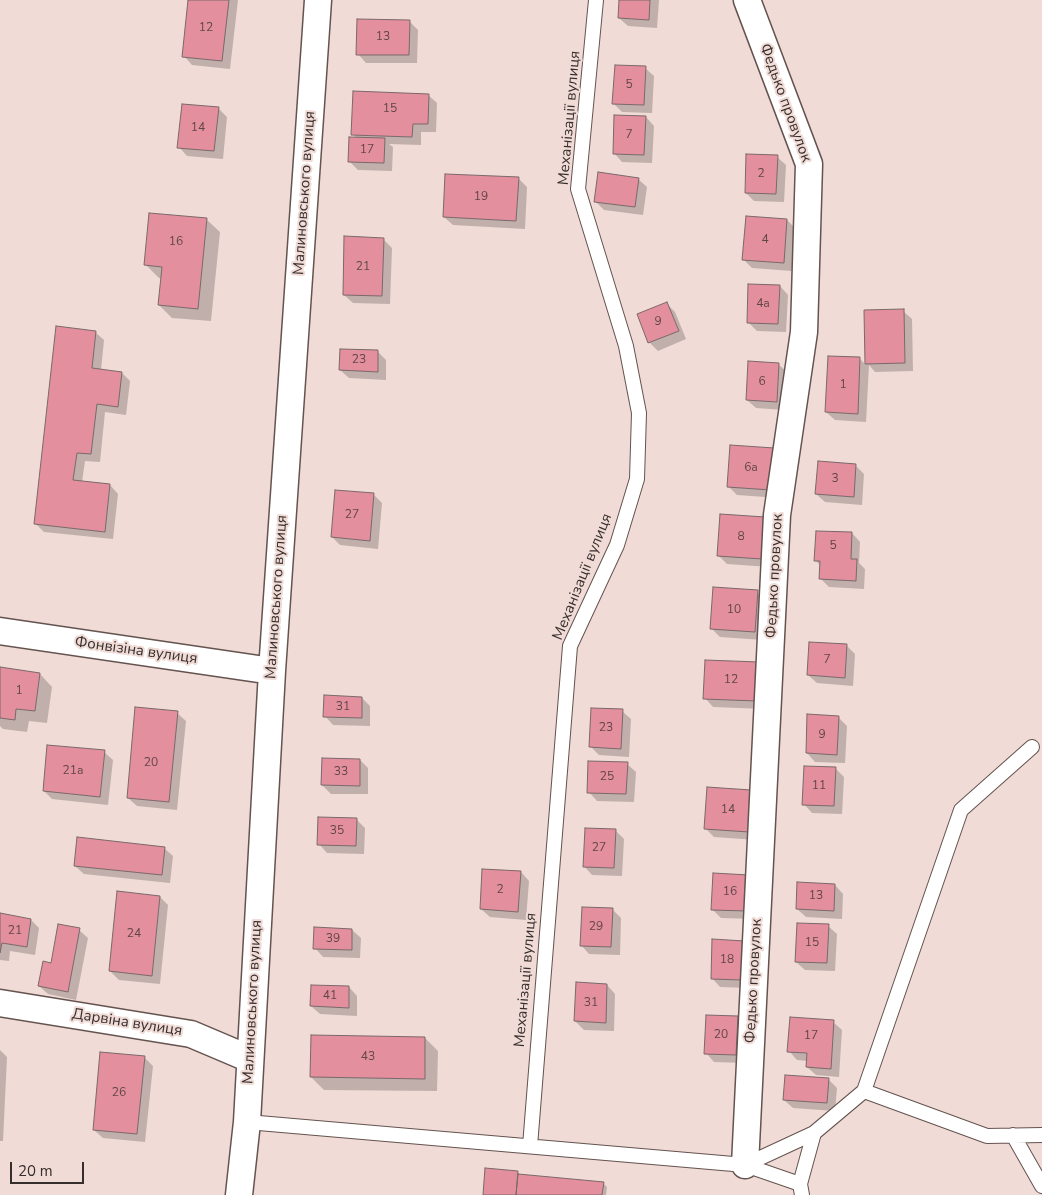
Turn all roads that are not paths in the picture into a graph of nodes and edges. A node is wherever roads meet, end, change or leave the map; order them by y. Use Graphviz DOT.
graph roads {
  1 [pos="318,0"];
  2 [pos="596,0"];
  3 [pos="747,0"];
  4 [pos="0,631"];
  5 [pos="272,671"];
  6 [pos="1032,747"];
  7 [pos="0,1003"];
  8 [pos="250,1059"];
  9 [pos="864,1091"];
  10 [pos="247,1122"];
  11 [pos="814,1133"];
  12 [pos="1042,1135"];
  13 [pos="1013,1136"];
  14 [pos="530,1146"];
  15 [pos="745,1165"];
  16 [pos="1042,1186"];
  17 [pos="801,1190"];
  18 [pos="239,1195"];
  1 -- 5 [label="street, Малиновського вулиця"];
  2 -- 14 [label="lane, Механізації вулиця"];
  3 -- 15 [label="street, Федько провулок"];
  4 -- 5 [label="street, Фонвізіна вулиця"];
  5 -- 8 [label="street, Малиновського вулиця"];
  6 -- 9 [label="lane"];
  7 -- 8 [label="street, Дарвіна вулиця"];
  8 -- 10 [label="street, Малиновського вулиця"];
  9 -- 11 [label="lane"];
  9 -- 13 [label="lane"];
  10 -- 14 [label="lane"];
  10 -- 18 [label="street, Малиновського вулиця"];
  11 -- 15 [label="lane"];
  11 -- 17 [label="lane"];
  12 -- 13 [label="lane"];
  13 -- 16 [label="lane"];
  14 -- 15 [label="lane"];
  15 -- 17 [label="lane"];
}
